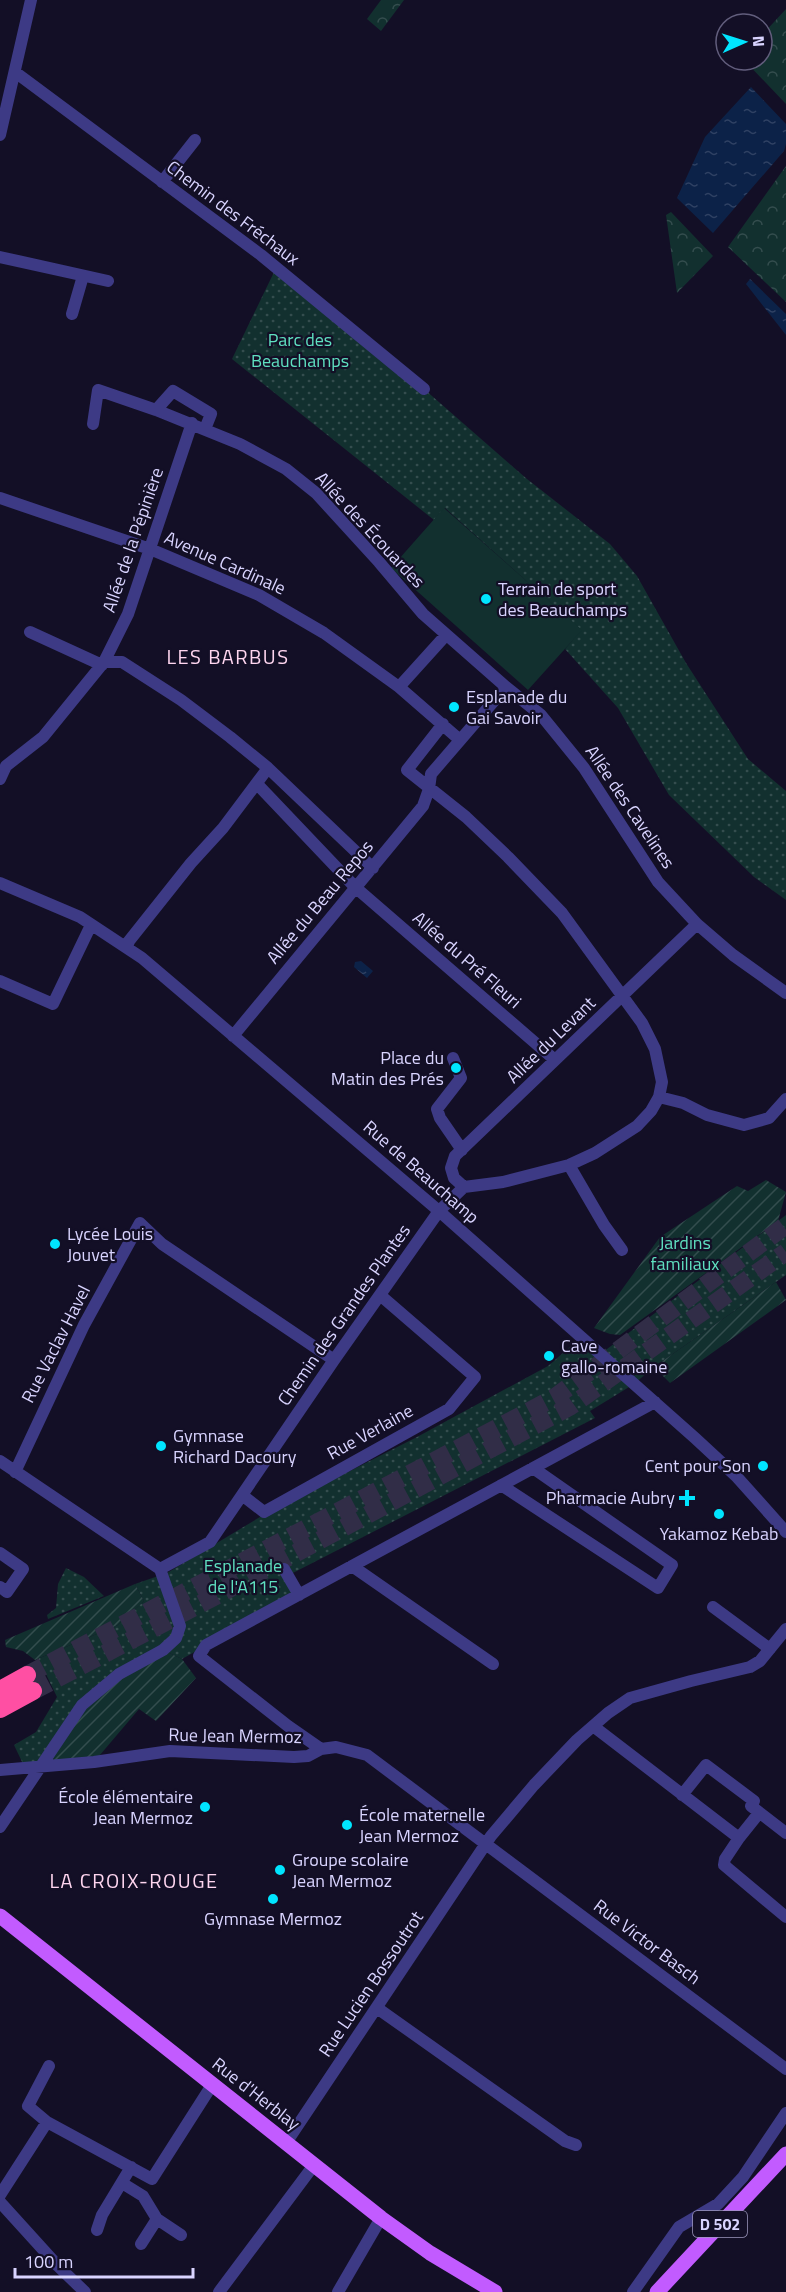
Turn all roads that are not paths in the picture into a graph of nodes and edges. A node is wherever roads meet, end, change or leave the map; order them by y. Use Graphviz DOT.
graph roads {
  1 [pos="31,0"];
  2 [pos="15,72"];
  3 [pos="1,129"];
  4 [pos="195,140"];
  5 [pos="162,182"];
  6 [pos="0,257"];
  7 [pos="82,276"];
  8 [pos="108,281"];
  9 [pos="72,314"];
  10 [pos="424,389"];
  11 [pos="156,410"];
  12 [pos="192,423"];
  13 [pos="93,424"];
  14 [pos="205,429"];
  15 [pos="0,498"];
  16 [pos="150,549"];
  17 [pos="30,632"];
  18 [pos="446,635"];
  19 [pos="103,664"];
  20 [pos="399,687"];
  21 [pos="506,687"];
  22 [pos="442,724"];
  23 [pos="460,740"];
  24 [pos="268,768"];
  25 [pos="0,779"];
  26 [pos="257,784"];
  27 [pos="429,789"];
  28 [pos="373,868"];
  29 [pos="0,883"];
  30 [pos="355,887"];
  31 [pos="697,924"];
  32 [pos="91,925"];
  33 [pos="127,947"];
  34 [pos="0,981"];
  35 [pos="786,993"];
  36 [pos="623,995"];
  37 [pos="233,1036"];
  38 [pos="453,1058"];
  39 [pos="555,1060"];
  40 [pos="659,1097"];
  41 [pos="786,1099"];
  42 [pos="462,1150"];
  43 [pos="569,1165"];
  44 [pos="464,1187"];
  45 [pos="439,1211"];
  46 [pos="622,1250"];
  47 [pos="380,1295"];
  48 [pos="334,1360"];
  49 [pos="654,1402"];
  50 [pos="0,1461"];
  51 [pos="533,1468"];
  52 [pos="15,1472"];
  53 [pos="501,1485"];
  54 [pos="242,1495"];
  55 [pos="786,1532"];
  56 [pos="0,1553"];
  57 [pos="352,1566"];
  58 [pos="159,1569"];
  59 [pos="284,1569"];
  60 [pos="0,1587"];
  61 [pos="299,1594"];
  62 [pos="713,1606"];
  63 [pos="786,1629"];
  64 [pos="770,1649"];
  65 [pos="493,1664"];
  66 [pos="0,1690"];
  67 [pos="0,1709"];
  68 [pos="593,1726"];
  69 [pos="321,1749"];
  70 [pos="40,1767"];
  71 [pos="0,1770"];
  72 [pos="682,1795"];
  73 [pos="759,1813"];
  74 [pos="0,1827"];
  75 [pos="786,1833"];
  76 [pos="739,1838"];
  77 [pos="485,1844"];
  78 [pos="0,1916"];
  79 [pos="786,1917"];
  80 [pos="377,2008"];
  81 [pos="49,2066"];
  82 [pos="786,2069"];
  83 [pos="212,2085"];
  84 [pos="786,2113"];
  85 [pos="47,2122"];
  86 [pos="286,2143"];
  87 [pos="576,2145"];
  88 [pos="785,2154"];
  89 [pos="314,2165"];
  90 [pos="131,2167"];
  91 [pos="122,2183"];
  92 [pos="0,2195"];
  93 [pos="0,2202"];
  94 [pos="381,2218"];
  95 [pos="157,2219"];
  96 [pos="97,2230"];
  97 [pos="181,2235"];
  98 [pos="141,2244"];
  99 [pos="85,2292"];
  100 [pos="219,2292"];
  101 [pos="338,2292"];
  102 [pos="495,2292"];
  103 [pos="633,2292"];
  104 [pos="657,2292"];
  1 -- 2 [label="street"];
  2 -- 3 [label="street"];
  2 -- 5 [label="street, Chemin des Fréchaux"];
  4 -- 5 [label="street"];
  5 -- 10 [label="street, Chemin des Fréchaux"];
  6 -- 7 [label="street"];
  7 -- 8 [label="street"];
  7 -- 9 [label="street"];
  11 -- 12 [label="street, Allée des Écouardes"];
  11 -- 13 [label="street, Allée des Écouardes"];
  11 -- 14 [label="street"];
  12 -- 14 [label="street, Allée des Écouardes"];
  12 -- 16 [label="street, Allée de la Pépinière"];
  14 -- 18 [label="street, Allée des Écouardes"];
  15 -- 16 [label="street, Avenue Cardinale"];
  16 -- 19 [label="street, Allée de la Pépinière"];
  16 -- 20 [label="street, Avenue Cardinale"];
  17 -- 19 [label="street"];
  18 -- 20 [label="street"];
  18 -- 21 [label="street, Allée des Écouardes"];
  19 -- 24 [label="street"];
  19 -- 25 [label="street, Allée de la Pépinière"];
  20 -- 22 [label="street, Avenue Cardinale"];
  21 -- 23 [label="street"];
  21 -- 31 [label="street, Allée des Cavelines"];
  22 -- 23 [label="street, Avenue Cardinale"];
  22 -- 27 [label="street"];
  23 -- 27 [label="street, Allée du Beau Repos"];
  24 -- 26 [label="street"];
  24 -- 28 [label="street"];
  26 -- 30 [label="street, Allée du Pré Fleuri"];
  26 -- 33 [label="street"];
  27 -- 28 [label="street, Allée du Beau Repos"];
  27 -- 36 [label="street"];
  28 -- 30 [label="street, Allée du Beau Repos"];
  29 -- 32 [label="street, Rue de Beauchamp"];
  30 -- 37 [label="street, Allée du Beau Repos"];
  30 -- 39 [label="street, Allée du Pré Fleuri"];
  31 -- 35 [label="street, Allée des Cavelines"];
  31 -- 36 [label="street, Allée du Levant"];
  32 -- 33 [label="street, Rue de Beauchamp"];
  32 -- 34 [label="street"];
  33 -- 37 [label="street, Rue de Beauchamp"];
  36 -- 39 [label="street, Allée du Levant"];
  36 -- 40 [label="street"];
  37 -- 45 [label="street, Rue de Beauchamp"];
  38 -- 42 [label="street"];
  39 -- 42 [label="street, Allée du Levant"];
  40 -- 41 [label="street"];
  40 -- 43 [label="street"];
  42 -- 44 [label="street, Allée du Levant"];
  43 -- 44 [label="street"];
  43 -- 46 [label="street"];
  44 -- 45 [label="street, Chemin des Grandes Plantes"];
  45 -- 47 [label="street, Chemin des Grandes Plantes"];
  45 -- 49 [label="street, Rue de Beauchamp"];
  47 -- 48 [label="street, Chemin des Grandes Plantes"];
  47 -- 54 [label="street, Rue Verlaine"];
  48 -- 52 [label="street, Rue Vaclav Havel"];
  48 -- 54 [label="street, Chemin des Grandes Plantes"];
  49 -- 51 [label="street"];
  49 -- 55 [label="street, Rue de Beauchamp"];
  50 -- 52 [label="street"];
  51 -- 53 [label="street"];
  51 -- 53 [label="street"];
  52 -- 58 [label="street"];
  53 -- 57 [label="street"];
  54 -- 58 [label="street, Chemin des Grandes Plantes"];
  56 -- 60 [label="street"];
  57 -- 61 [label="street"];
  57 -- 65 [label="street"];
  58 -- 70 [label="street"];
  59 -- 61 [label="street"];
  61 -- 69 [label="street"];
  62 -- 64 [label="street"];
  63 -- 64 [label="street, Rue Lucien Bossoutrot"];
  64 -- 68 [label="street, Rue Lucien Bossoutrot"];
  66 -- 67 [label="highway"];
  68 -- 72 [label="street"];
  68 -- 77 [label="street, Rue Lucien Bossoutrot"];
  69 -- 70 [label="street, Rue Jean Mermoz"];
  69 -- 77 [label="street, Rue Jean Mermoz"];
  70 -- 71 [label="street, Rue Jean Mermoz"];
  70 -- 74 [label="street"];
  72 -- 73 [label="street"];
  72 -- 76 [label="street"];
  73 -- 75 [label="street"];
  73 -- 76 [label="street"];
  76 -- 79 [label="street"];
  77 -- 80 [label="street, Rue Lucien Bossoutrot"];
  77 -- 82 [label="street, Rue Victor Basch"];
  78 -- 83 [label="main road, Rue d'Herblay"];
  80 -- 86 [label="street, Rue Lucien Bossoutrot"];
  80 -- 87 [label="street"];
  81 -- 85 [label="street"];
  83 -- 86 [label="main road, Rue d'Herblay"];
  83 -- 90 [label="street"];
  84 -- 103 [label="street"];
  85 -- 90 [label="street"];
  85 -- 92 [label="street"];
  86 -- 89 [label="main road, Rue d'Herblay"];
  88 -- 104 [label="main road, D 502"];
  89 -- 94 [label="main road, Rue d'Herblay"];
  89 -- 100 [label="street"];
  90 -- 91 [label="street"];
  91 -- 95 [label="street"];
  91 -- 96 [label="street"];
  93 -- 99 [label="street"];
  94 -- 101 [label="street"];
  94 -- 102 [label="main road, Rue d'Herblay"];
  95 -- 97 [label="street"];
  95 -- 98 [label="street"];
}
